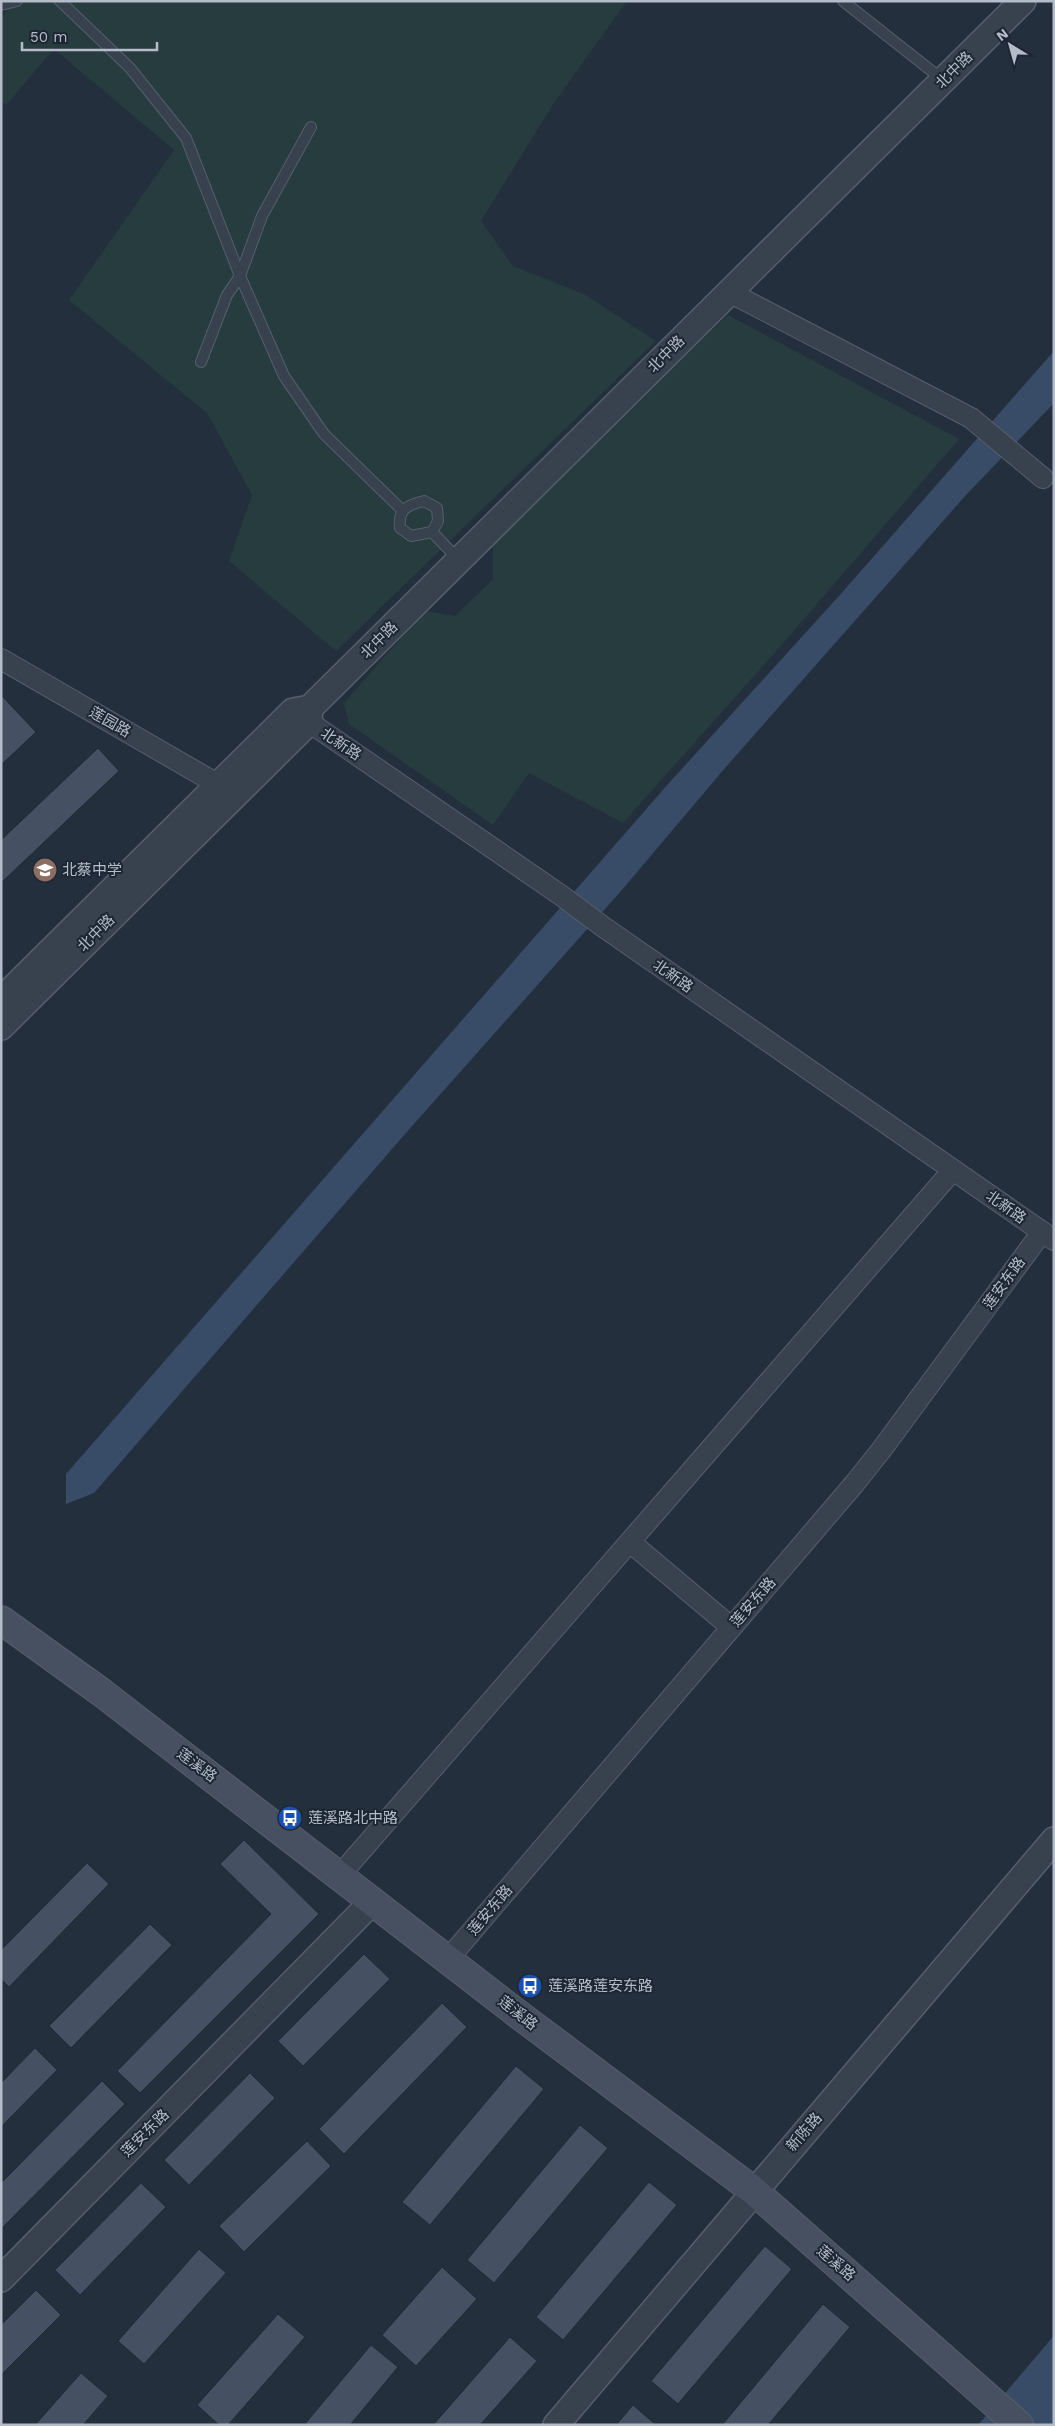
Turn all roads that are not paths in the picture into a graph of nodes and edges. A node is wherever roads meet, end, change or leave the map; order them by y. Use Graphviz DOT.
graph roads {
  1 [pos="17,1"];
  2 [pos="60,1"];
  3 [pos="844,1"];
  4 [pos="1023,1"];
  5 [pos="1,5"];
  6 [pos="944,80"];
  7 [pos="311,127"];
  8 [pos="240,276"];
  9 [pos="729,292"];
  10 [pos="201,362"];
  11 [pos="1043,478"];
  12 [pos="402,510"];
  13 [pos="432,532"];
  14 [pos="459,560"];
  15 [pos="1,659"];
  16 [pos="304,714"];
  17 [pos="219,785"];
  18 [pos="1,1000"];
  19 [pos="1,1026"];
  20 [pos="953,1170"];
  21 [pos="1048,1236"];
  22 [pos="630,1542"];
  23 [pos="1,1620"];
  24 [pos="731,1628"];
  25 [pos="1054,1840"];
  26 [pos="340,1875"];
  27 [pos="374,1902"];
  28 [pos="449,1958"];
  29 [pos="754,2191"];
  30 [pos="1,2279"];
  31 [pos="556,2425"];
  32 [pos="1019,2425"];
  1 -- 5 [label="lane"];
  2 -- 8 [label="lane"];
  3 -- 6 [label="lane"];
  4 -- 6 [label="street, 北中路"];
  6 -- 9 [label="street, 北中路"];
  7 -- 8 [label="lane"];
  8 -- 10 [label="lane"];
  8 -- 12 [label="lane"];
  9 -- 11 [label="street"];
  9 -- 14 [label="street, 北中路"];
  12 -- 13 [label="lane"];
  12 -- 13 [label="lane"];
  13 -- 14 [label="lane"];
  14 -- 16 [label="street, 北中路"];
  15 -- 17 [label="street, 莲园路"];
  16 -- 17 [label="street, 北中路"];
  16 -- 19 [label="street, 北中路"];
  16 -- 20 [label="street, 北新路"];
  17 -- 18 [label="street, 北中路"];
  20 -- 21 [label="street, 北新路"];
  20 -- 22 [label="street"];
  21 -- 24 [label="street, 莲安东路"];
  22 -- 24 [label="street"];
  22 -- 26 [label="street"];
  23 -- 26 [label="main road, 莲溪路"];
  24 -- 28 [label="street, 莲安东路"];
  25 -- 29 [label="street, 新陈路"];
  26 -- 27 [label="main road, 莲溪路"];
  27 -- 28 [label="main road, 莲溪路"];
  27 -- 30 [label="street, 莲安东路"];
  28 -- 29 [label="main road, 莲溪路"];
  29 -- 31 [label="street, 新陈路"];
  29 -- 32 [label="main road, 莲溪路"];
}
